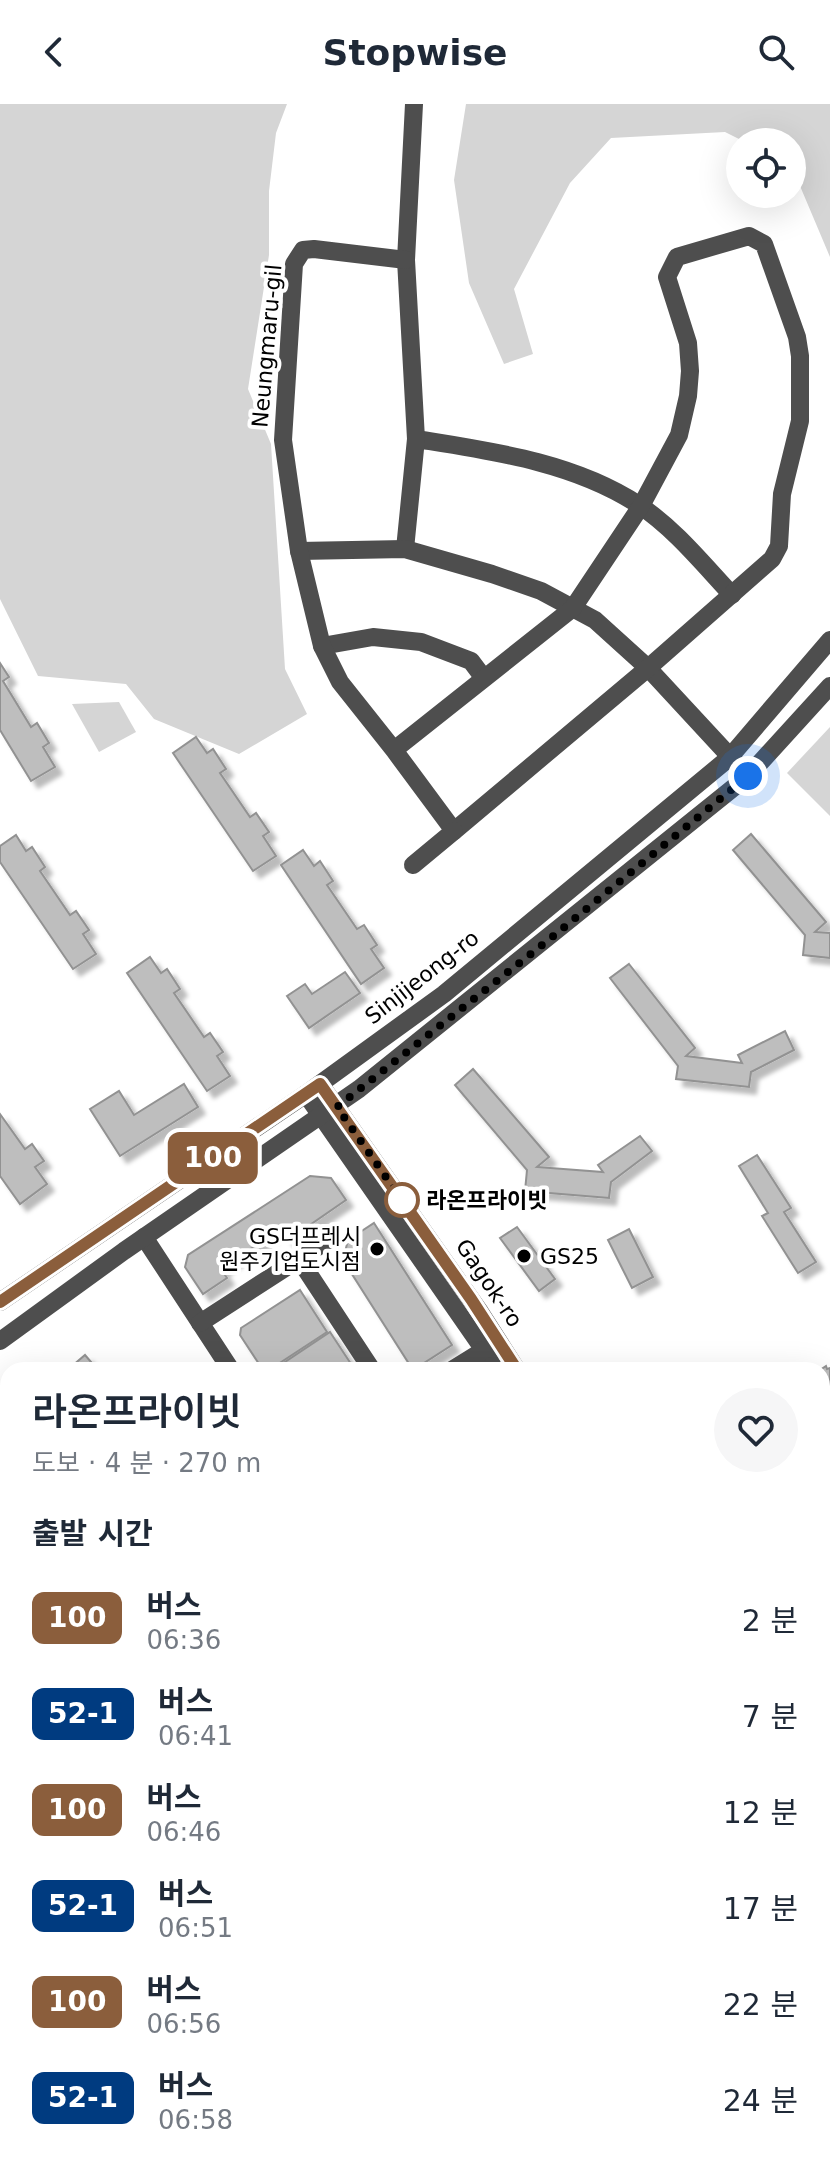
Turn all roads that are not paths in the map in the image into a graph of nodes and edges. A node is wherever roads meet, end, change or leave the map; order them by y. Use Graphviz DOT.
graph roads {
  1 [pos="414,104"];
  2 [pos="406,260"];
  3 [pos="416,439"];
  4 [pos="641,506"];
  5 [pos="405,549"];
  6 [pos="299,551"];
  7 [pos="732,595"];
  8 [pos="573,608"];
  9 [pos="830,640"];
  10 [pos="322,646"];
  11 [pos="648,668"];
  12 [pos="483,677"];
  13 [pos="830,686"];
  14 [pos="394,750"];
  15 [pos="729,758"];
  16 [pos="748,776"];
  17 [pos="454,831"];
  18 [pos="413,865"];
  19 [pos="313,1089"];
  20 [pos="330,1112"];
  21 [pos="144,1237"];
  22 [pos="333,1237"];
  23 [pos="299,1259"];
  24 [pos="0,1302"];
  25 [pos="200,1323"];
  26 [pos="0,1341"];
  27 [pos="492,1346"];
  28 [pos="226,1362"];
  29 [pos="367,1362"];
  30 [pos="465,1362"];
  31 [pos="494,1362"];
  32 [pos="509,1362"];
  1 -- 2 [label="street"];
  2 -- 3 [label="street"];
  2 -- 6 [label="street, Neungmaru-gil"];
  3 -- 4 [label="street"];
  3 -- 5 [label="street"];
  4 -- 7 [label="street"];
  4 -- 7 [label="street"];
  4 -- 8 [label="street"];
  5 -- 6 [label="street"];
  5 -- 8 [label="street"];
  6 -- 10 [label="street, Neungmaru-gil"];
  7 -- 11 [label="street"];
  8 -- 11 [label="street"];
  8 -- 12 [label="street"];
  9 -- 15 [label="street, Sinjijeong-ro"];
  10 -- 12 [label="street"];
  10 -- 14 [label="street, Neungmaru-gil"];
  11 -- 15 [label="street"];
  11 -- 17 [label="street"];
  12 -- 14 [label="street"];
  13 -- 16 [label="street"];
  14 -- 17 [label="street, Neungmaru-gil"];
  15 -- 16 [label="street"];
  15 -- 19 [label="street, Sinjijeong-ro"];
  16 -- 20 [label="street"];
  17 -- 18 [label="street"];
  19 -- 20 [label="street, Gagok-ro"];
  19 -- 24 [label="street, Sinjijeong-ro"];
  20 -- 21 [label="street"];
  20 -- 27 [label="street, Gagok-ro"];
  21 -- 25 [label="street"];
  21 -- 26 [label="street"];
  22 -- 23 [label="street"];
  23 -- 25 [label="street"];
  23 -- 29 [label="street"];
  25 -- 28 [label="street"];
  27 -- 30 [label="street"];
  27 -- 31 [label="street, Gagok-ro"];
  27 -- 32 [label="street, Gagok-ro"];
}
